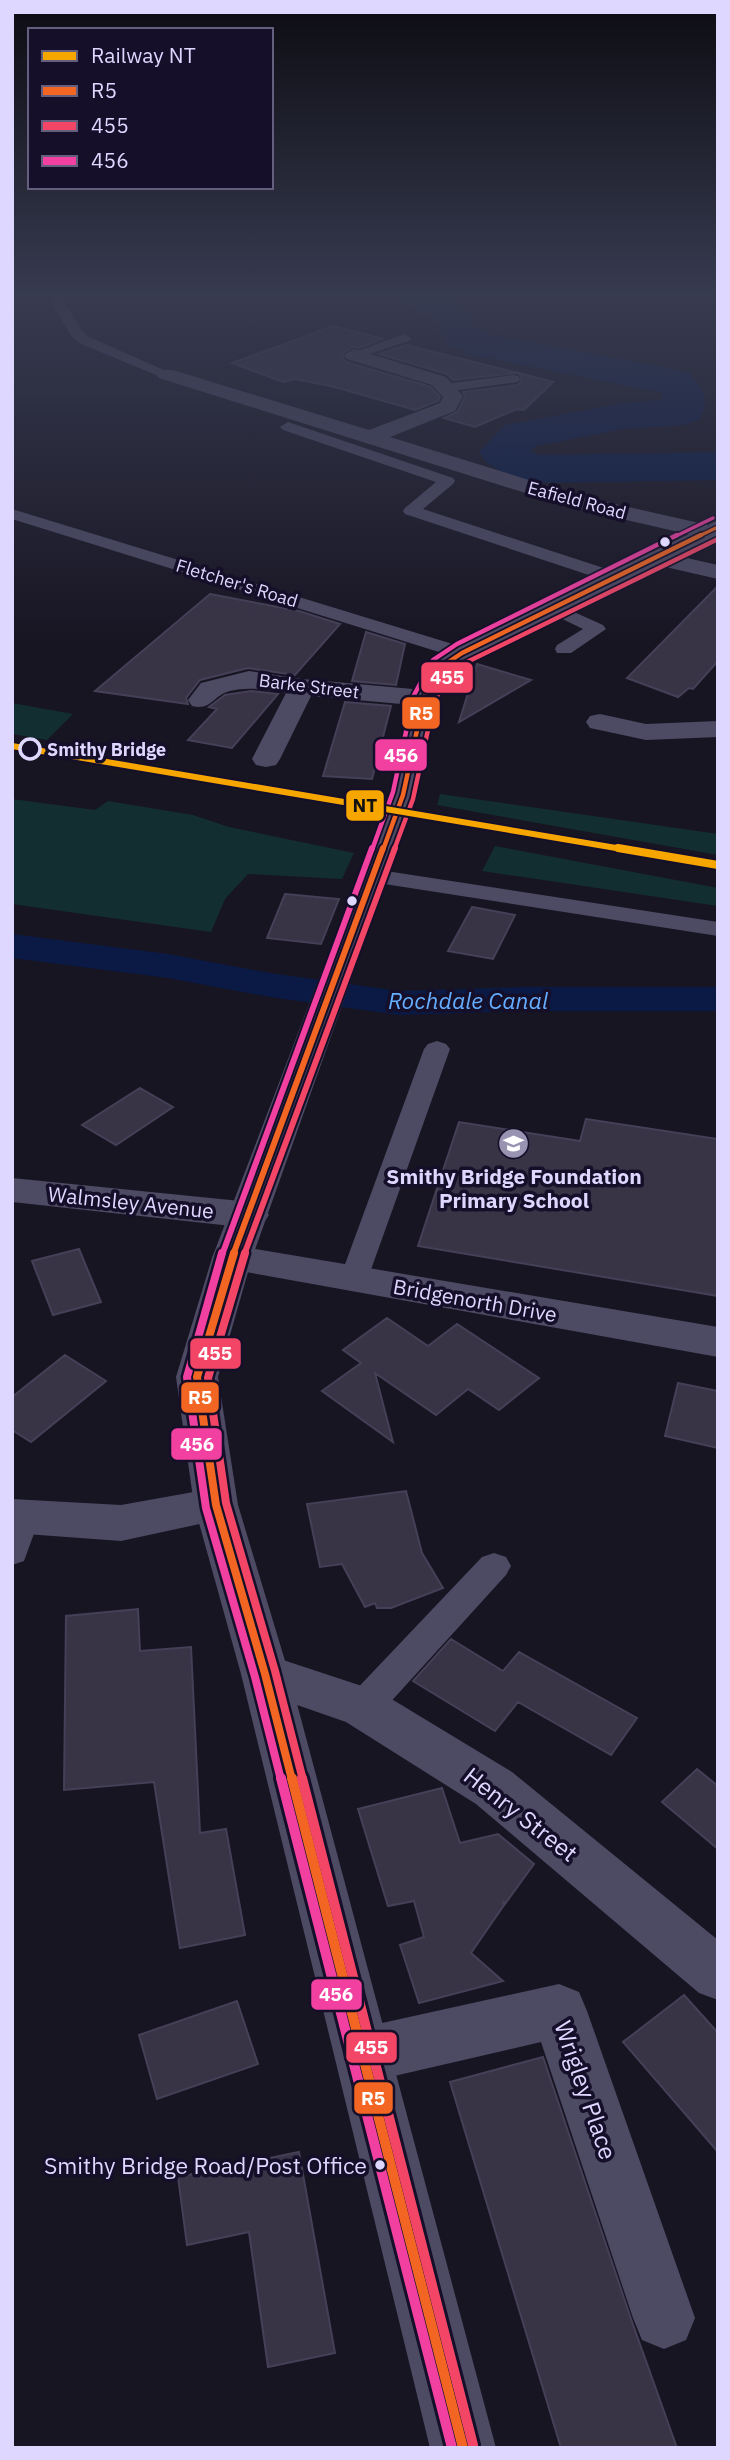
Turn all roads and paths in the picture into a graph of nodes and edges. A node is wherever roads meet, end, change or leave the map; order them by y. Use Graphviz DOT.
graph roads {
  1 [pos="280,410"];
  2 [pos="441,410"];
  3 [pos="288,427"];
  4 [pos="369,438"];
  5 [pos="12,514"];
  6 [pos="713,530"];
  7 [pos="656,558"];
  8 [pos="718,572"];
  9 [pos="616,578"];
  10 [pos="554,608"];
  11 [pos="564,649"];
  12 [pos="462,653"];
  13 [pos="302,687"];
  14 [pos="424,698"];
  15 [pos="201,700"];
  16 [pos="600,722"];
  17 [pos="718,729"];
  18 [pos="266,760"];
  19 [pos="373,876"];
  20 [pos="718,929"];
  21 [pos="438,1049"];
  22 [pos="12,1190"];
  23 [pos="241,1237"];
  24 [pos="354,1278"];
  25 [pos="718,1342"];
  26 [pos="216,1505"];
  27 [pos="16,1528"];
  28 [pos="494,1566"];
  29 [pos="265,1674"];
  30 [pos="363,1707"];
  31 [pos="718,1974"];
  32 [pos="364,2055"];
  33 [pos="664,2318"];
  34 [pos="463,2448"];
  1 -- 4 [label="street, Eafield Road"];
  2 -- 4 [label="street"];
  3 -- 9 [label="lane"];
  4 -- 6 [label="street, Eafield Road"];
  5 -- 12 [label="lane, Fletcher's Road"];
  6 -- 7 [label="street"];
  7 -- 8 [label="street"];
  7 -- 9 [label="street"];
  9 -- 10 [label="street"];
  10 -- 11 [label="lane"];
  10 -- 12 [label="street"];
  12 -- 14 [label="street"];
  13 -- 14 [label="street, Barke Street"];
  13 -- 15 [label="street, Barke Street"];
  13 -- 18 [label="street"];
  14 -- 19 [label="street"];
  16 -- 17 [label="street"];
  19 -- 20 [label="lane"];
  19 -- 23 [label="street"];
  21 -- 24 [label="lane"];
  22 -- 23 [label="street, Walmsley Avenue"];
  23 -- 24 [label="street, Bridgenorth Drive"];
  23 -- 26 [label="street"];
  24 -- 25 [label="street, Bridgenorth Drive"];
  26 -- 27 [label="street"];
  26 -- 29 [label="street"];
  28 -- 30 [label="lane"];
  29 -- 30 [label="street, Henry Street"];
  29 -- 32 [label="street"];
  30 -- 31 [label="street, Henry Street"];
  32 -- 33 [label="street, Wrigley Place"];
  32 -- 34 [label="street"];
}
